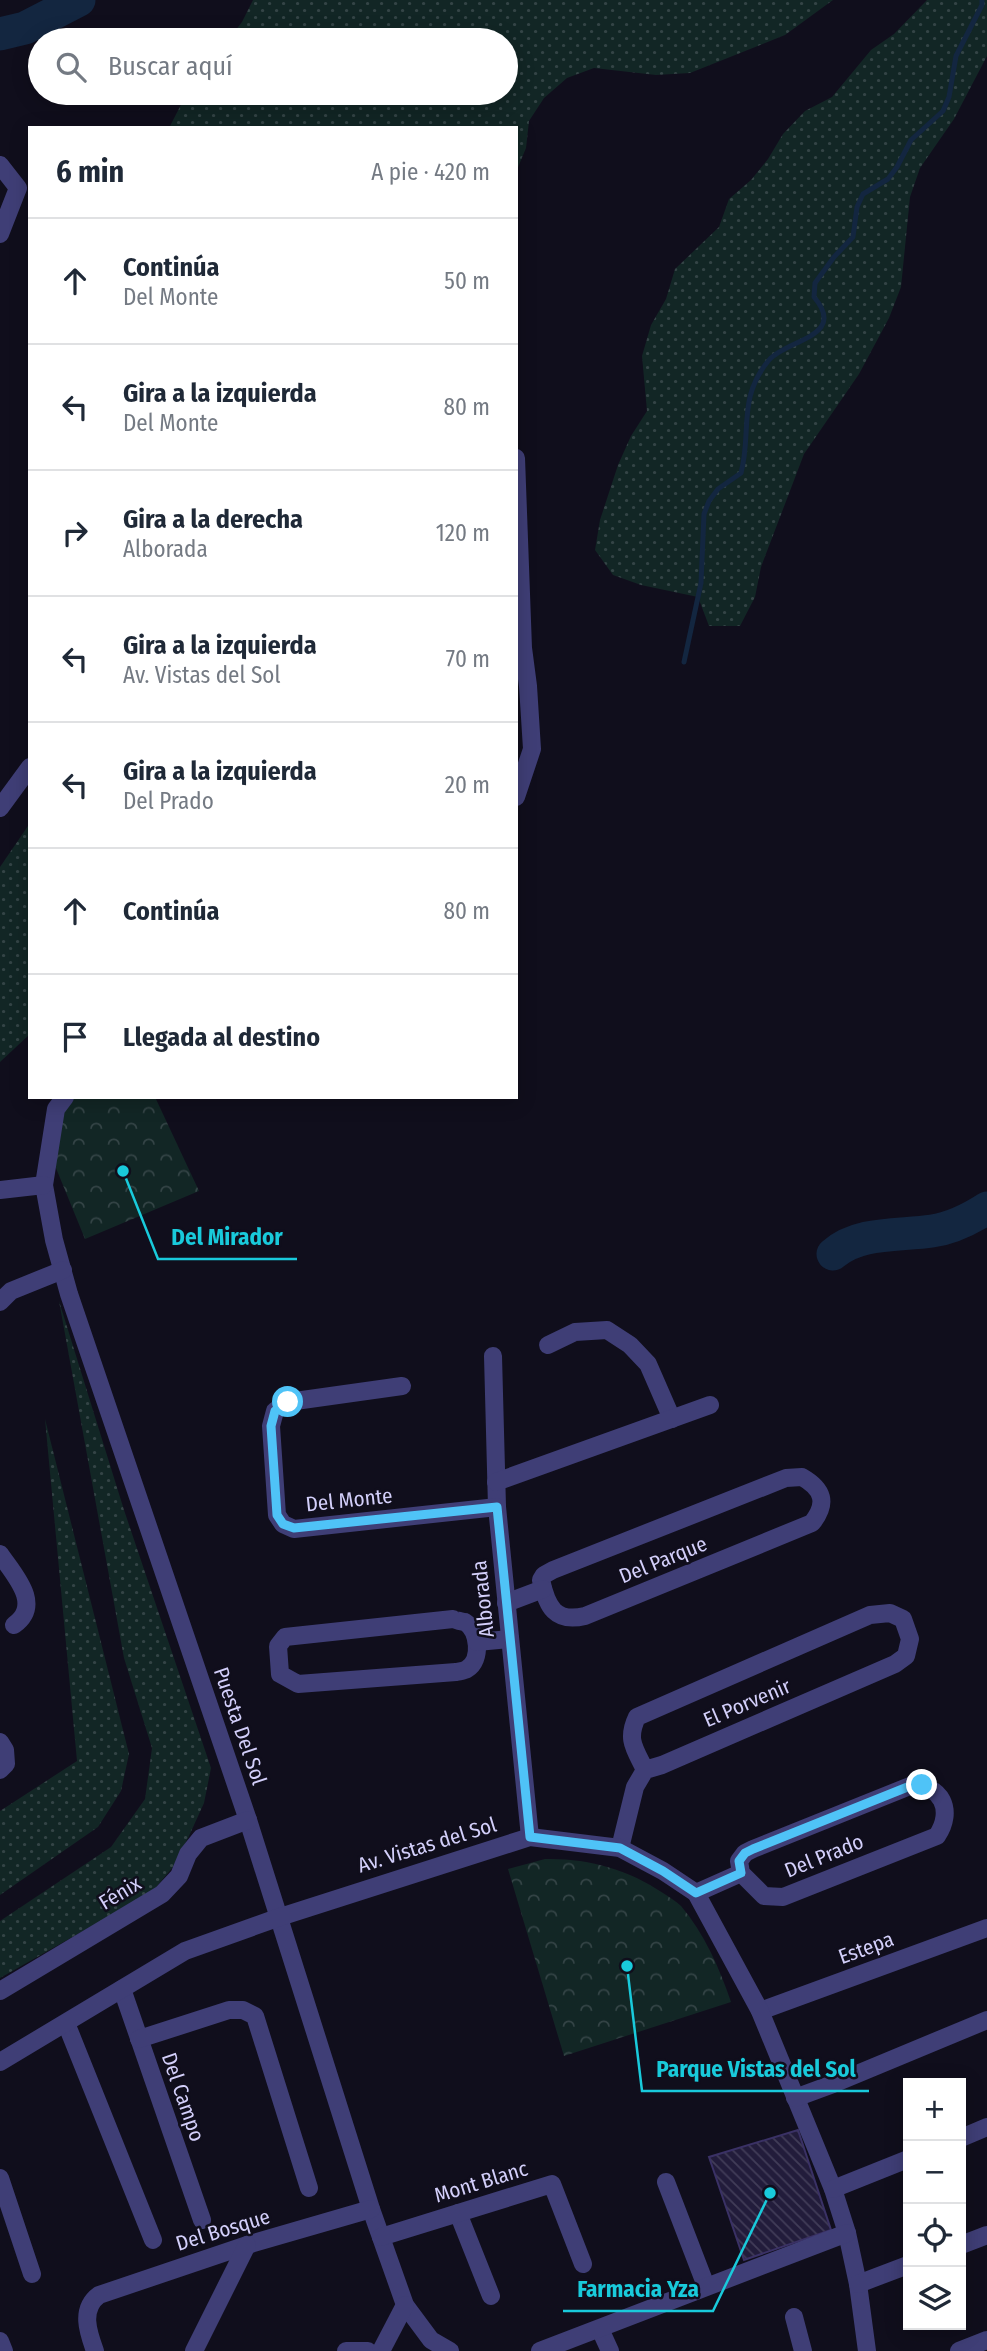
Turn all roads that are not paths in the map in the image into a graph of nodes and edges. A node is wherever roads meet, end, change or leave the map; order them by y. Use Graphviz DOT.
graph roads {
  1 [pos="0,165"];
  2 [pos="0,234"];
  3 [pos="518,546"];
  4 [pos="520,650"];
  5 [pos="28,770"];
  6 [pos="518,791"];
  7 [pos="0,808"];
  8 [pos="64,1099"];
  9 [pos="44,1185"];
  10 [pos="0,1190"];
  11 [pos="63,1270"];
  12 [pos="0,1302"];
  13 [pos="548,1345"];
  14 [pos="493,1356"];
  15 [pos="402,1386"];
  16 [pos="710,1405"];
  17 [pos="673,1419"];
  18 [pos="496,1482"];
  19 [pos="497,1507"];
  20 [pos="0,1554"];
  21 [pos="543,1589"];
  22 [pos="506,1603"];
  23 [pos="14,1625"];
  24 [pos="510,1639"];
  25 [pos="477,1642"];
  26 [pos="0,1742"];
  27 [pos="0,1770"];
  28 [pos="645,1770"];
  29 [pos="248,1820"];
  30 [pos="530,1837"];
  31 [pos="620,1848"];
  32 [pos="741,1873"];
  33 [pos="696,1893"];
  34 [pos="280,1917"];
  35 [pos="987,1928"];
  36 [pos="122,1989"];
  37 [pos="0,1991"];
  38 [pos="760,2011"];
  39 [pos="987,2020"];
  40 [pos="66,2022"];
  41 [pos="139,2039"];
  42 [pos="0,2062"];
  43 [pos="795,2098"];
  44 [pos="987,2127"];
  45 [pos="966,2136"];
  46 [pos="903,2161"];
  47 [pos="0,2178"];
  48 [pos="666,2182"];
  49 [pos="309,2188"];
  50 [pos="833,2189"];
  51 [pos="371,2209"];
  52 [pos="458,2213"];
  53 [pos="202,2220"];
  54 [pos="847,2233"];
  55 [pos="987,2235"];
  56 [pos="381,2237"];
  57 [pos="153,2240"];
  58 [pos="966,2243"];
  59 [pos="247,2245"];
  60 [pos="583,2264"];
  61 [pos="903,2267"];
  62 [pos="32,2274"];
  63 [pos="858,2284"];
  64 [pos="706,2286"];
  65 [pos="491,2296"];
  66 [pos="405,2305"];
  67 [pos="794,2317"];
  68 [pos="600,2329"];
  69 [pos="987,2340"];
  70 [pos="0,2342"];
  71 [pos="4,2351"];
  72 [pos="95,2351"];
  73 [pos="194,2351"];
  74 [pos="345,2351"];
  75 [pos="368,2351"];
  76 [pos="382,2351"];
  77 [pos="450,2351"];
  78 [pos="540,2351"];
  79 [pos="610,2351"];
  80 [pos="803,2351"];
  81 [pos="867,2351"];
  82 [pos="959,2351"];
  1 -- 2 [label="street"];
  3 -- 4 [label="street"];
  4 -- 6 [label="street"];
  5 -- 7 [label="street"];
  8 -- 9 [label="street, Puesta Del Sol"];
  9 -- 10 [label="street"];
  9 -- 11 [label="street, Puesta Del Sol"];
  11 -- 12 [label="street"];
  11 -- 29 [label="street, Puesta Del Sol"];
  13 -- 17 [label="street"];
  14 -- 18 [label="street, Alborada"];
  15 -- 19 [label="street, Del Monte"];
  16 -- 17 [label="street"];
  17 -- 18 [label="street"];
  18 -- 19 [label="street, Alborada"];
  19 -- 22 [label="street, Alborada"];
  20 -- 23 [label="street"];
  21 -- 21 [label="street, Del Parque"];
  21 -- 22 [label="street"];
  22 -- 24 [label="street, Alborada"];
  24 -- 25 [label="street"];
  24 -- 30 [label="street, Alborada"];
  25 -- 25 [label="street, Alborada"];
  26 -- 27 [label="street"];
  28 -- 28 [label="street, El Porvenir"];
  28 -- 31 [label="street"];
  29 -- 34 [label="street, Puesta Del Sol"];
  29 -- 37 [label="street, Fénix"];
  30 -- 31 [label="street, Av. Vistas del Sol"];
  30 -- 34 [label="street, Av. Vistas del Sol"];
  31 -- 33 [label="street, Av. Vistas del Sol"];
  32 -- 32 [label="street, Del Prado"];
  32 -- 33 [label="street"];
  33 -- 38 [label="street, Av. Vistas del Sol"];
  34 -- 36 [label="street, Av. Vistas del Sol"];
  34 -- 51 [label="street, Puesta Del Sol"];
  35 -- 38 [label="street, Estepa"];
  36 -- 40 [label="street, Av. Vistas del Sol"];
  36 -- 41 [label="street, Del Campo"];
  38 -- 43 [label="street, Av. Vistas del Sol"];
  39 -- 43 [label="street"];
  40 -- 42 [label="street, Av. Vistas del Sol"];
  40 -- 57 [label="street"];
  41 -- 49 [label="street"];
  41 -- 53 [label="street, Del Campo"];
  43 -- 50 [label="street, Av. Vistas del Sol"];
  44 -- 45 [label="street"];
  46 -- 50 [label="street"];
  47 -- 62 [label="street"];
  48 -- 64 [label="street"];
  50 -- 54 [label="street, Av. Vistas del Sol"];
  51 -- 56 [label="street, Puesta Del Sol"];
  51 -- 59 [label="street, Del Bosque"];
  52 -- 56 [label="street, Mont Blanc"];
  52 -- 60 [label="street, Mont Blanc"];
  52 -- 65 [label="street"];
  54 -- 63 [label="street, Av. Vistas del Sol"];
  54 -- 64 [label="street"];
  55 -- 58 [label="street"];
  56 -- 66 [label="street, Puesta Del Sol"];
  59 -- 72 [label="street, Del Bosque"];
  59 -- 73 [label="street"];
  61 -- 63 [label="street"];
  63 -- 81 [label="street, Av. Vistas del Sol"];
  64 -- 68 [label="street"];
  66 -- 76 [label="street"];
  66 -- 77 [label="street, Puesta Del Sol"];
  67 -- 80 [label="street"];
  68 -- 78 [label="street"];
  68 -- 79 [label="street"];
  69 -- 82 [label="street"];
  70 -- 71 [label="street"];
  74 -- 75 [label="street"];
}
